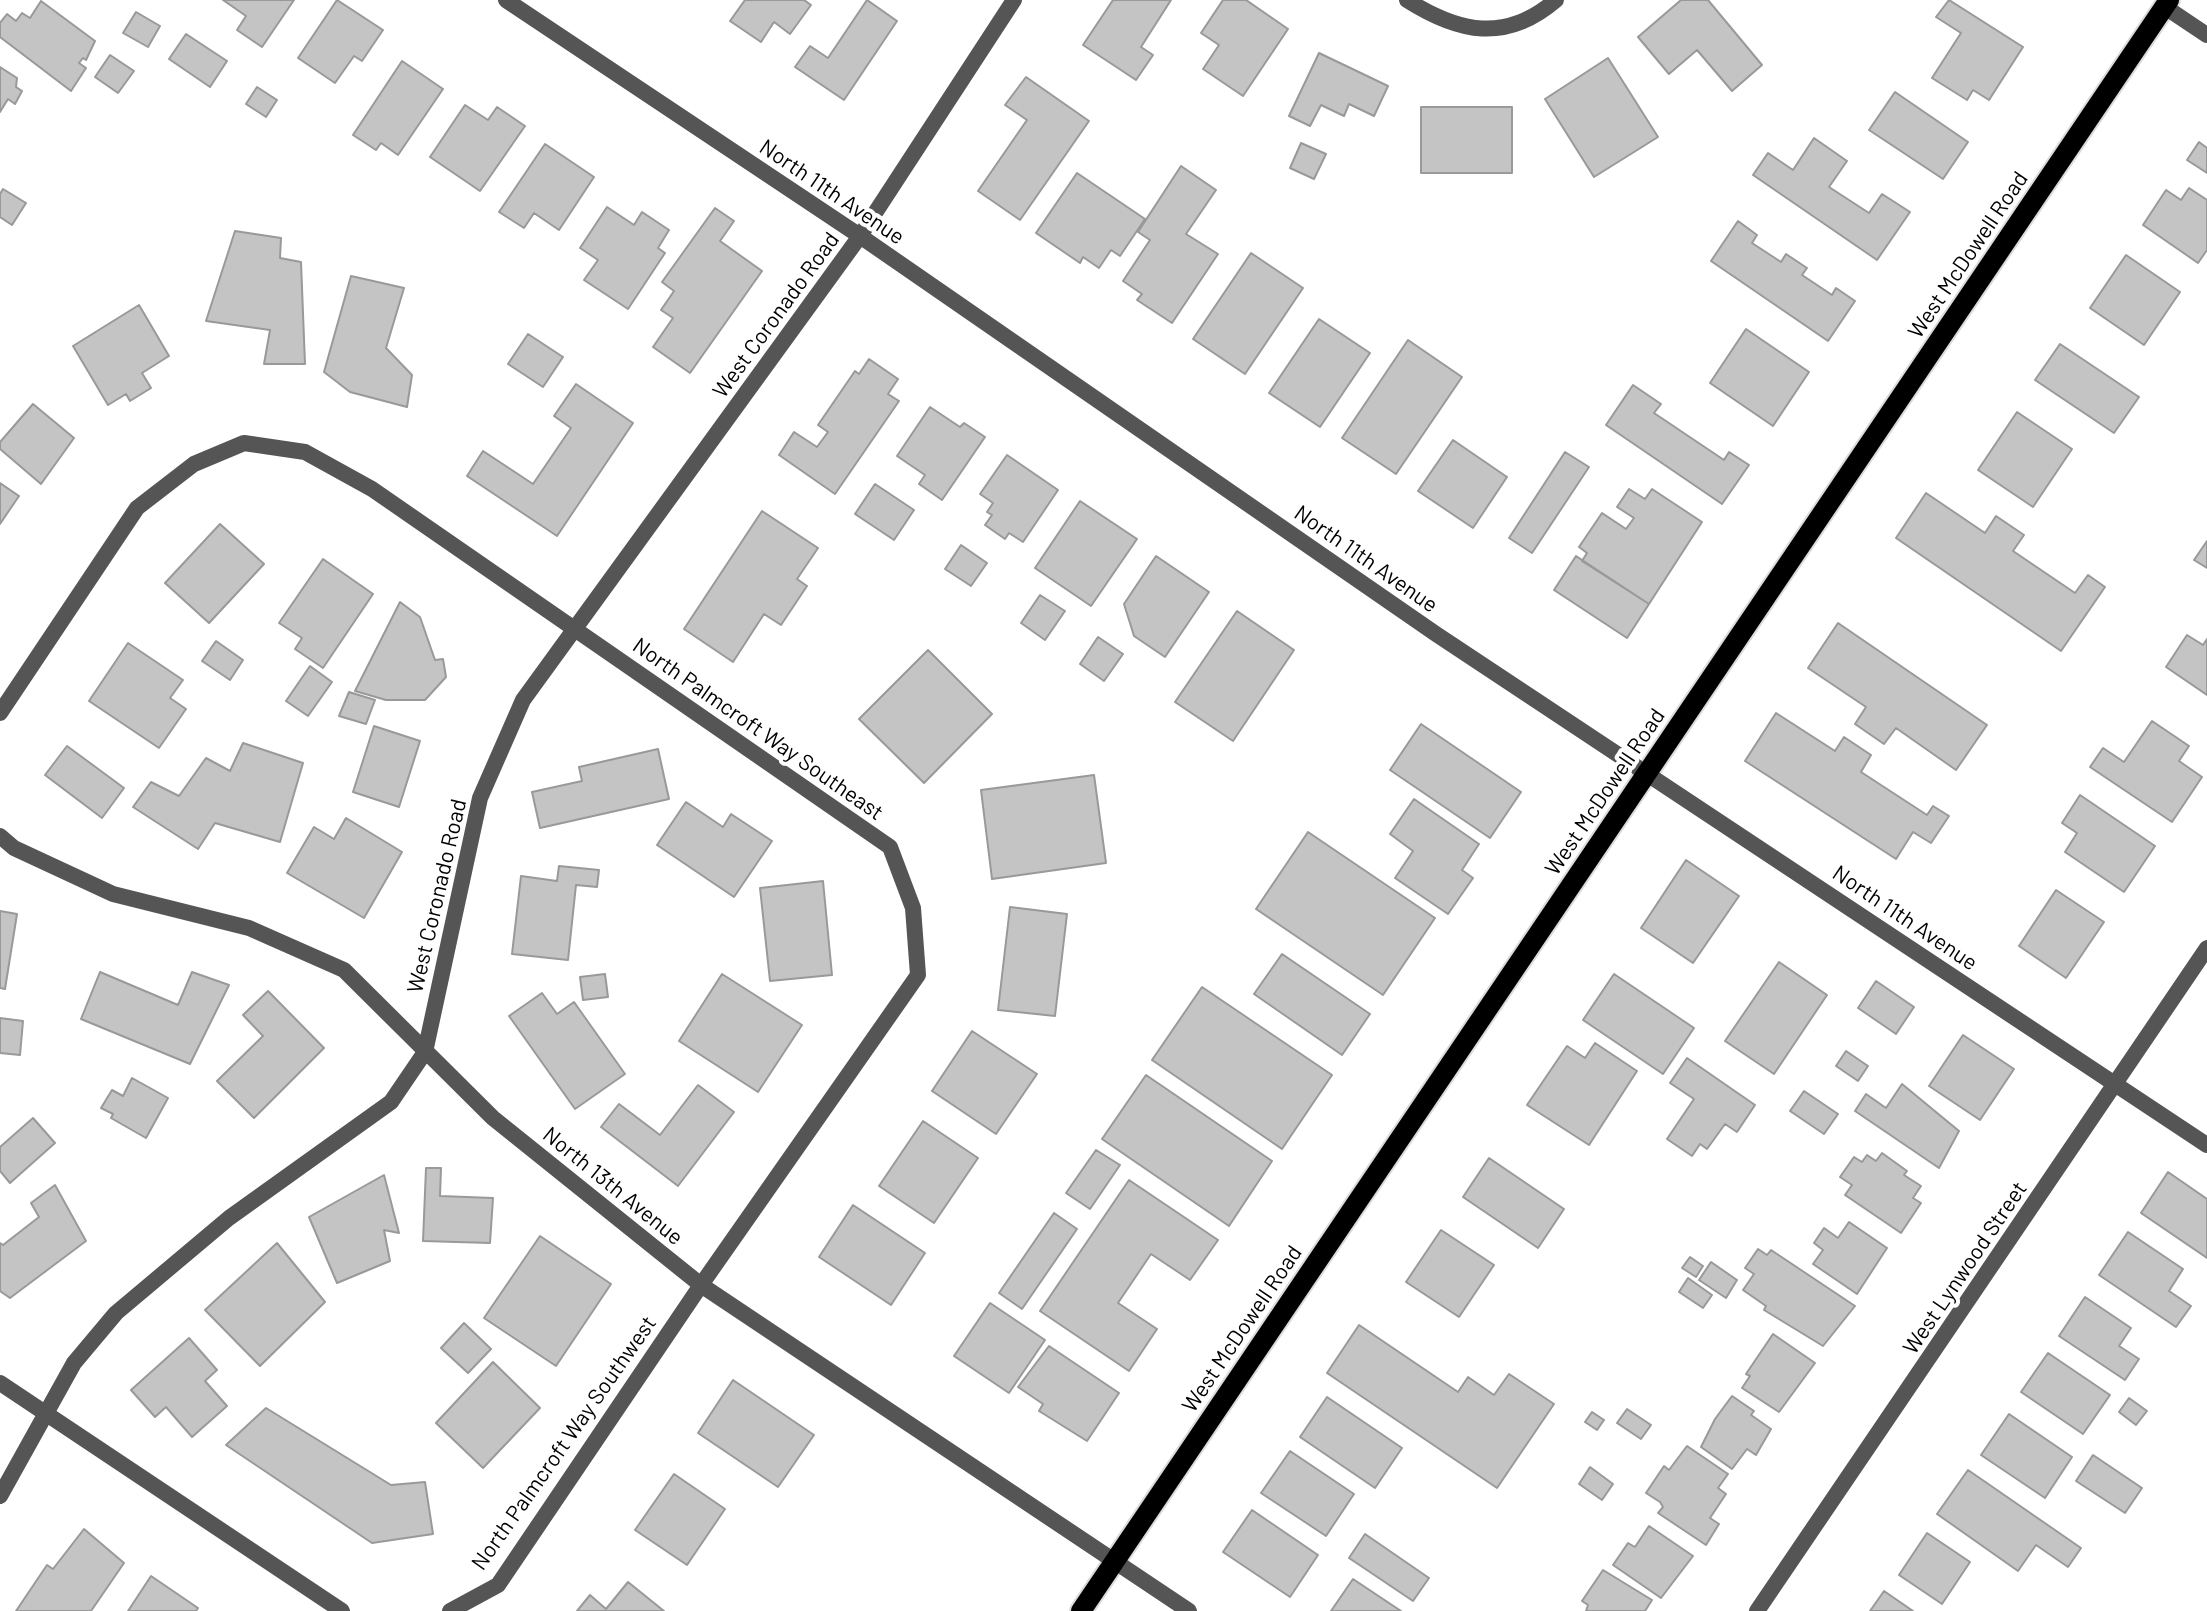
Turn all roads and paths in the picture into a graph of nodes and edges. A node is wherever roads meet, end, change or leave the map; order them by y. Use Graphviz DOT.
graph roads {
  1 [pos="506,0"];
  2 [pos="1014,0"];
  3 [pos="1407,0"];
  4 [pos="1556,0"];
  5 [pos="2167,4"];
  6 [pos="2207,35"];
  7 [pos="860,236"];
  8 [pos="575,630"];
  9 [pos="0,713"];
  10 [pos="1648,772"];
  11 [pos="0,836"];
  12 [pos="2207,948"];
  13 [pos="425,1052"];
  14 [pos="2116,1084"];
  15 [pos="2207,1145"];
  16 [pos="701,1285"];
  17 [pos="0,1383"];
  18 [pos="45,1413"];
  19 [pos="0,1496"];
  20 [pos="1113,1562"];
  21 [pos="342,1611"];
  22 [pos="450,1611"];
  23 [pos="1081,1611"];
  24 [pos="1189,1611"];
  25 [pos="1757,1611"];
  1 -- 7 [label="street, North 11th Avenue"];
  2 -- 7 [label="street, West Coronado Road"];
  3 -- 4 [label="street"];
  5 -- 6 [label="street"];
  5 -- 10 [label="main road, West McDowell Road"];
  7 -- 8 [label="street, West Coronado Road"];
  7 -- 10 [label="street, North 11th Avenue"];
  8 -- 9 [label="street, North Palmcroft Way Southeast"];
  8 -- 13 [label="street, West Coronado Road"];
  8 -- 16 [label="street, North Palmcroft Way Southeast"];
  10 -- 14 [label="street, North 11th Avenue"];
  10 -- 20 [label="main road, West McDowell Road"];
  11 -- 13 [label="street, North 13th Avenue"];
  12 -- 14 [label="street, West Lynwood Street"];
  13 -- 16 [label="street, North 13th Avenue"];
  13 -- 18 [label="street, West Coronado Road"];
  14 -- 15 [label="street, North 11th Avenue"];
  14 -- 25 [label="street, West Lynwood Street"];
  16 -- 20 [label="street, North 13th Avenue"];
  16 -- 22 [label="street, North Palmcroft Way Southwest"];
  17 -- 18 [label="street"];
  18 -- 19 [label="street, West Coronado Road"];
  18 -- 21 [label="street"];
  20 -- 23 [label="main road, West McDowell Road"];
  20 -- 24 [label="street, North 13th Avenue"];
}
